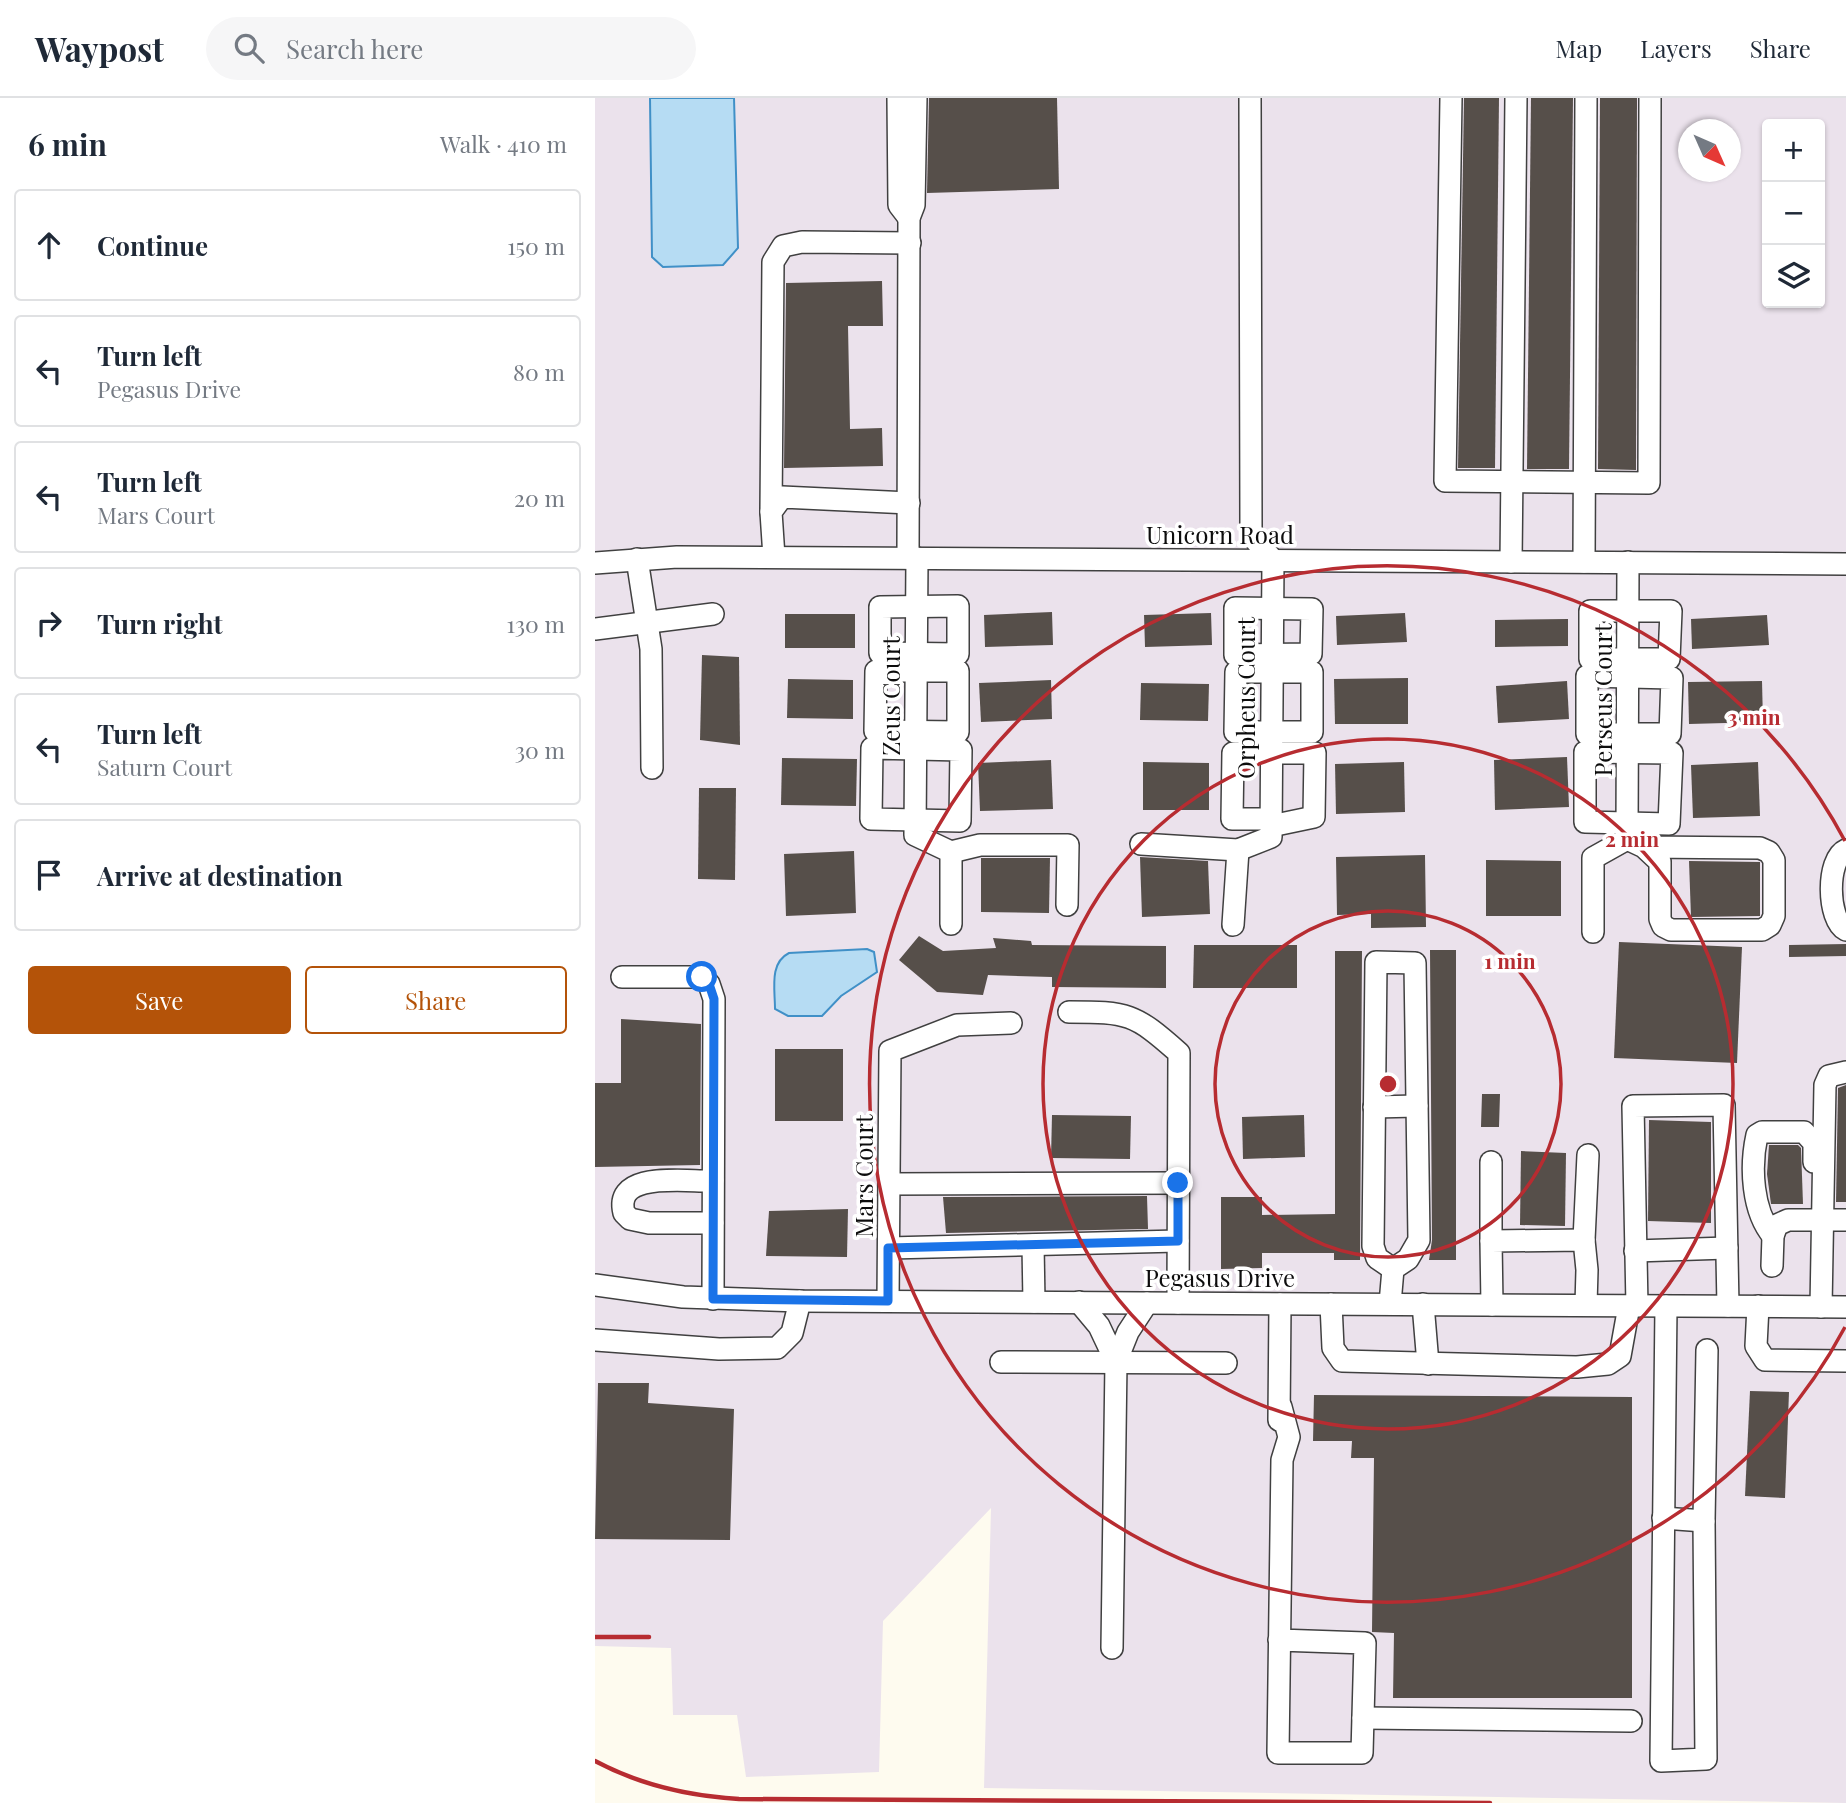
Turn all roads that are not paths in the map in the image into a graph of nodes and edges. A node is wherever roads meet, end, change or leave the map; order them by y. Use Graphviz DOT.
graph roads {
  1 [pos="898,98"];
  2 [pos="916,98"];
  3 [pos="1250,98"];
  4 [pos="1451,98"];
  5 [pos="1515,98"];
  6 [pos="1586,98"];
  7 [pos="1650,98"];
  8 [pos="909,218"];
  9 [pos="910,243"];
  10 [pos="1512,483"];
  11 [pos="1585,483"];
  12 [pos="909,503"];
  13 [pos="771,512"];
  14 [pos="774,557"];
  15 [pos="913,558"];
  16 [pos="637,559"];
  17 [pos="1273,560"];
  18 [pos="1511,562"];
  19 [pos="1584,562"];
  20 [pos="1629,562"];
  21 [pos="595,563"];
  22 [pos="1846,564"];
  23 [pos="916,606"];
  24 [pos="1272,608"];
  25 [pos="1628,611"];
  26 [pos="713,614"];
  27 [pos="647,621"];
  28 [pos="595,629"];
  29 [pos="916,662"];
  30 [pos="958,663"];
  31 [pos="1272,663"];
  32 [pos="1312,663"];
  33 [pos="1588,667"];
  34 [pos="1628,668"];
  35 [pos="1671,668"];
  36 [pos="1272,732"];
  37 [pos="916,741"];
  38 [pos="959,741"];
  39 [pos="1313,742"];
  40 [pos="1627,742"];
  41 [pos="1586,743"];
  42 [pos="1271,753"];
  43 [pos="652,768"];
  44 [pos="1271,827"];
  45 [pos="915,828"];
  46 [pos="1633,836"];
  47 [pos="1141,844"];
  48 [pos="1238,850"];
  49 [pos="1846,850"];
  50 [pos="951,852"];
  51 [pos="1067,905"];
  52 [pos="951,923"];
  53 [pos="1233,925"];
  54 [pos="1846,930"];
  55 [pos="1593,932"];
  56 [pos="622,977"];
  57 [pos="1069,1012"];
  58 [pos="1010,1023"];
  59 [pos="1846,1072"];
  60 [pos="1417,1105"];
  61 [pos="1374,1107"];
  62 [pos="1588,1155"];
  63 [pos="1491,1162"];
  64 [pos="713,1181"];
  65 [pos="1178,1183"];
  66 [pos="889,1184"];
  67 [pos="1817,1220"];
  68 [pos="1846,1220"];
  69 [pos="713,1223"];
  70 [pos="1773,1236"];
  71 [pos="1584,1240"];
  72 [pos="1178,1241"];
  73 [pos="1491,1241"];
  74 [pos="1033,1245"];
  75 [pos="888,1248"];
  76 [pos="1727,1248"];
  77 [pos="1636,1251"];
  78 [pos="1772,1266"];
  79 [pos="1393,1269"];
  80 [pos="595,1286"];
  81 [pos="713,1299"];
  82 [pos="800,1301"];
  83 [pos="888,1301"];
  84 [pos="1034,1302"];
  85 [pos="1079,1302"];
  86 [pos="1147,1303"];
  87 [pos="1178,1303"];
  88 [pos="1280,1304"];
  89 [pos="1331,1304"];
  90 [pos="1390,1304"];
  91 [pos="1423,1304"];
  92 [pos="1492,1305"];
  93 [pos="1586,1305"];
  94 [pos="1633,1306"];
  95 [pos="1666,1306"];
  96 [pos="1728,1306"];
  97 [pos="1758,1306"];
  98 [pos="1821,1307"];
  99 [pos="1846,1307"];
  100 [pos="595,1340"];
  101 [pos="1707,1350"];
  102 [pos="1846,1361"];
  103 [pos="1001,1362"];
  104 [pos="1116,1362"];
  105 [pos="1226,1363"];
  106 [pos="1428,1364"];
  107 [pos="1663,1518"];
  108 [pos="1704,1521"];
  109 [pos="1279,1640"];
  110 [pos="1112,1648"];
  111 [pos="1363,1718"];
  112 [pos="1631,1721"];
  1 -- 8 [label="street"];
  2 -- 8 [label="street"];
  3 -- 17 [label="street"];
  4 -- 10 [label="street"];
  5 -- 10 [label="street"];
  6 -- 11 [label="street"];
  7 -- 11 [label="street"];
  8 -- 9 [label="street, Zeus Court"];
  9 -- 12 [label="street, Zeus Court"];
  9 -- 13 [label="street"];
  10 -- 11 [label="street"];
  10 -- 18 [label="street"];
  11 -- 19 [label="street"];
  12 -- 13 [label="street"];
  12 -- 15 [label="street, Zeus Court"];
  13 -- 14 [label="street"];
  14 -- 15 [label="street, Unicorn Road"];
  14 -- 16 [label="street, Unicorn Road"];
  15 -- 17 [label="street, Unicorn Road"];
  15 -- 23 [label="street, Zeus Court"];
  16 -- 21 [label="street, Unicorn Road"];
  16 -- 27 [label="street"];
  17 -- 18 [label="street, Unicorn Road"];
  17 -- 24 [label="street, Orpheus Court"];
  18 -- 19 [label="street, Unicorn Road"];
  19 -- 20 [label="street, Unicorn Road"];
  20 -- 22 [label="street, Unicorn Road"];
  20 -- 25 [label="street, Perseus Court"];
  23 -- 29 [label="street, Zeus Court"];
  23 -- 29 [label="street"];
  23 -- 30 [label="street"];
  24 -- 31 [label="street, Orpheus Court"];
  24 -- 31 [label="street"];
  24 -- 32 [label="street"];
  25 -- 33 [label="street"];
  25 -- 34 [label="street, Perseus Court"];
  25 -- 35 [label="street"];
  26 -- 27 [label="street"];
  27 -- 28 [label="street"];
  27 -- 43 [label="street"];
  29 -- 30 [label="street"];
  29 -- 37 [label="street, Zeus Court"];
  29 -- 37 [label="street"];
  30 -- 38 [label="street"];
  31 -- 32 [label="street"];
  31 -- 36 [label="street, Orpheus Court"];
  31 -- 36 [label="street"];
  32 -- 39 [label="street"];
  33 -- 34 [label="street"];
  33 -- 41 [label="street"];
  34 -- 35 [label="street"];
  34 -- 40 [label="street, Perseus Court"];
  35 -- 40 [label="street"];
  36 -- 39 [label="street"];
  36 -- 42 [label="street, Orpheus Court"];
  37 -- 38 [label="street"];
  37 -- 45 [label="street, Zeus Court"];
  37 -- 45 [label="street"];
  38 -- 45 [label="street"];
  39 -- 42 [label="street"];
  39 -- 44 [label="street"];
  40 -- 41 [label="street"];
  40 -- 46 [label="street, Perseus Court"];
  40 -- 46 [label="street"];
  41 -- 46 [label="street"];
  42 -- 44 [label="street, Orpheus Court"];
  42 -- 44 [label="street"];
  44 -- 48 [label="street"];
  45 -- 50 [label="street"];
  46 -- 46 [label="street"];
  46 -- 55 [label="street"];
  47 -- 48 [label="street"];
  48 -- 53 [label="street"];
  49 -- 54 [label="street"];
  50 -- 51 [label="street"];
  50 -- 52 [label="street"];
  56 -- 64 [label="street"];
  57 -- 65 [label="street"];
  58 -- 66 [label="street, Mars Court"];
  59 -- 67 [label="street"];
  60 -- 61 [label="street"];
  60 -- 61 [label="street"];
  60 -- 79 [label="street"];
  61 -- 79 [label="street"];
  62 -- 71 [label="street"];
  63 -- 73 [label="street"];
  64 -- 69 [label="street"];
  64 -- 69 [label="street"];
  65 -- 66 [label="street"];
  65 -- 72 [label="street"];
  66 -- 75 [label="street, Mars Court"];
  67 -- 68 [label="street"];
  67 -- 70 [label="street"];
  67 -- 70 [label="street"];
  67 -- 98 [label="street"];
  69 -- 81 [label="street"];
  70 -- 78 [label="street"];
  71 -- 73 [label="street"];
  71 -- 93 [label="street"];
  72 -- 74 [label="street"];
  72 -- 87 [label="street"];
  73 -- 92 [label="street"];
  74 -- 75 [label="street"];
  74 -- 84 [label="street"];
  75 -- 83 [label="street, Mars Court"];
  76 -- 77 [label="street"];
  76 -- 77 [label="street"];
  76 -- 96 [label="street"];
  77 -- 94 [label="street"];
  79 -- 90 [label="street"];
  80 -- 81 [label="street, Pegasus Drive"];
  81 -- 82 [label="street, Pegasus Drive"];
  82 -- 83 [label="street, Pegasus Drive"];
  82 -- 100 [label="street"];
  83 -- 84 [label="street, Pegasus Drive"];
  84 -- 85 [label="street, Pegasus Drive"];
  85 -- 86 [label="street, Pegasus Drive"];
  85 -- 104 [label="street"];
  86 -- 87 [label="street, Pegasus Drive"];
  86 -- 104 [label="street"];
  87 -- 88 [label="street, Pegasus Drive"];
  88 -- 89 [label="street, Pegasus Drive"];
  88 -- 109 [label="street"];
  89 -- 90 [label="street, Pegasus Drive"];
  89 -- 106 [label="street"];
  90 -- 91 [label="street, Pegasus Drive"];
  91 -- 92 [label="street, Pegasus Drive"];
  91 -- 106 [label="street"];
  92 -- 93 [label="street, Pegasus Drive"];
  93 -- 94 [label="street, Pegasus Drive"];
  94 -- 95 [label="street, Pegasus Drive"];
  94 -- 106 [label="street"];
  95 -- 96 [label="street, Pegasus Drive"];
  95 -- 107 [label="street"];
  96 -- 97 [label="street, Pegasus Drive"];
  97 -- 98 [label="street, Pegasus Drive"];
  97 -- 102 [label="street"];
  98 -- 99 [label="street, Pegasus Drive"];
  101 -- 108 [label="street"];
  103 -- 104 [label="street"];
  104 -- 105 [label="street"];
  104 -- 110 [label="street"];
  107 -- 108 [label="street"];
  107 -- 108 [label="street"];
  109 -- 111 [label="street"];
  109 -- 111 [label="street"];
  111 -- 112 [label="street"];
}
